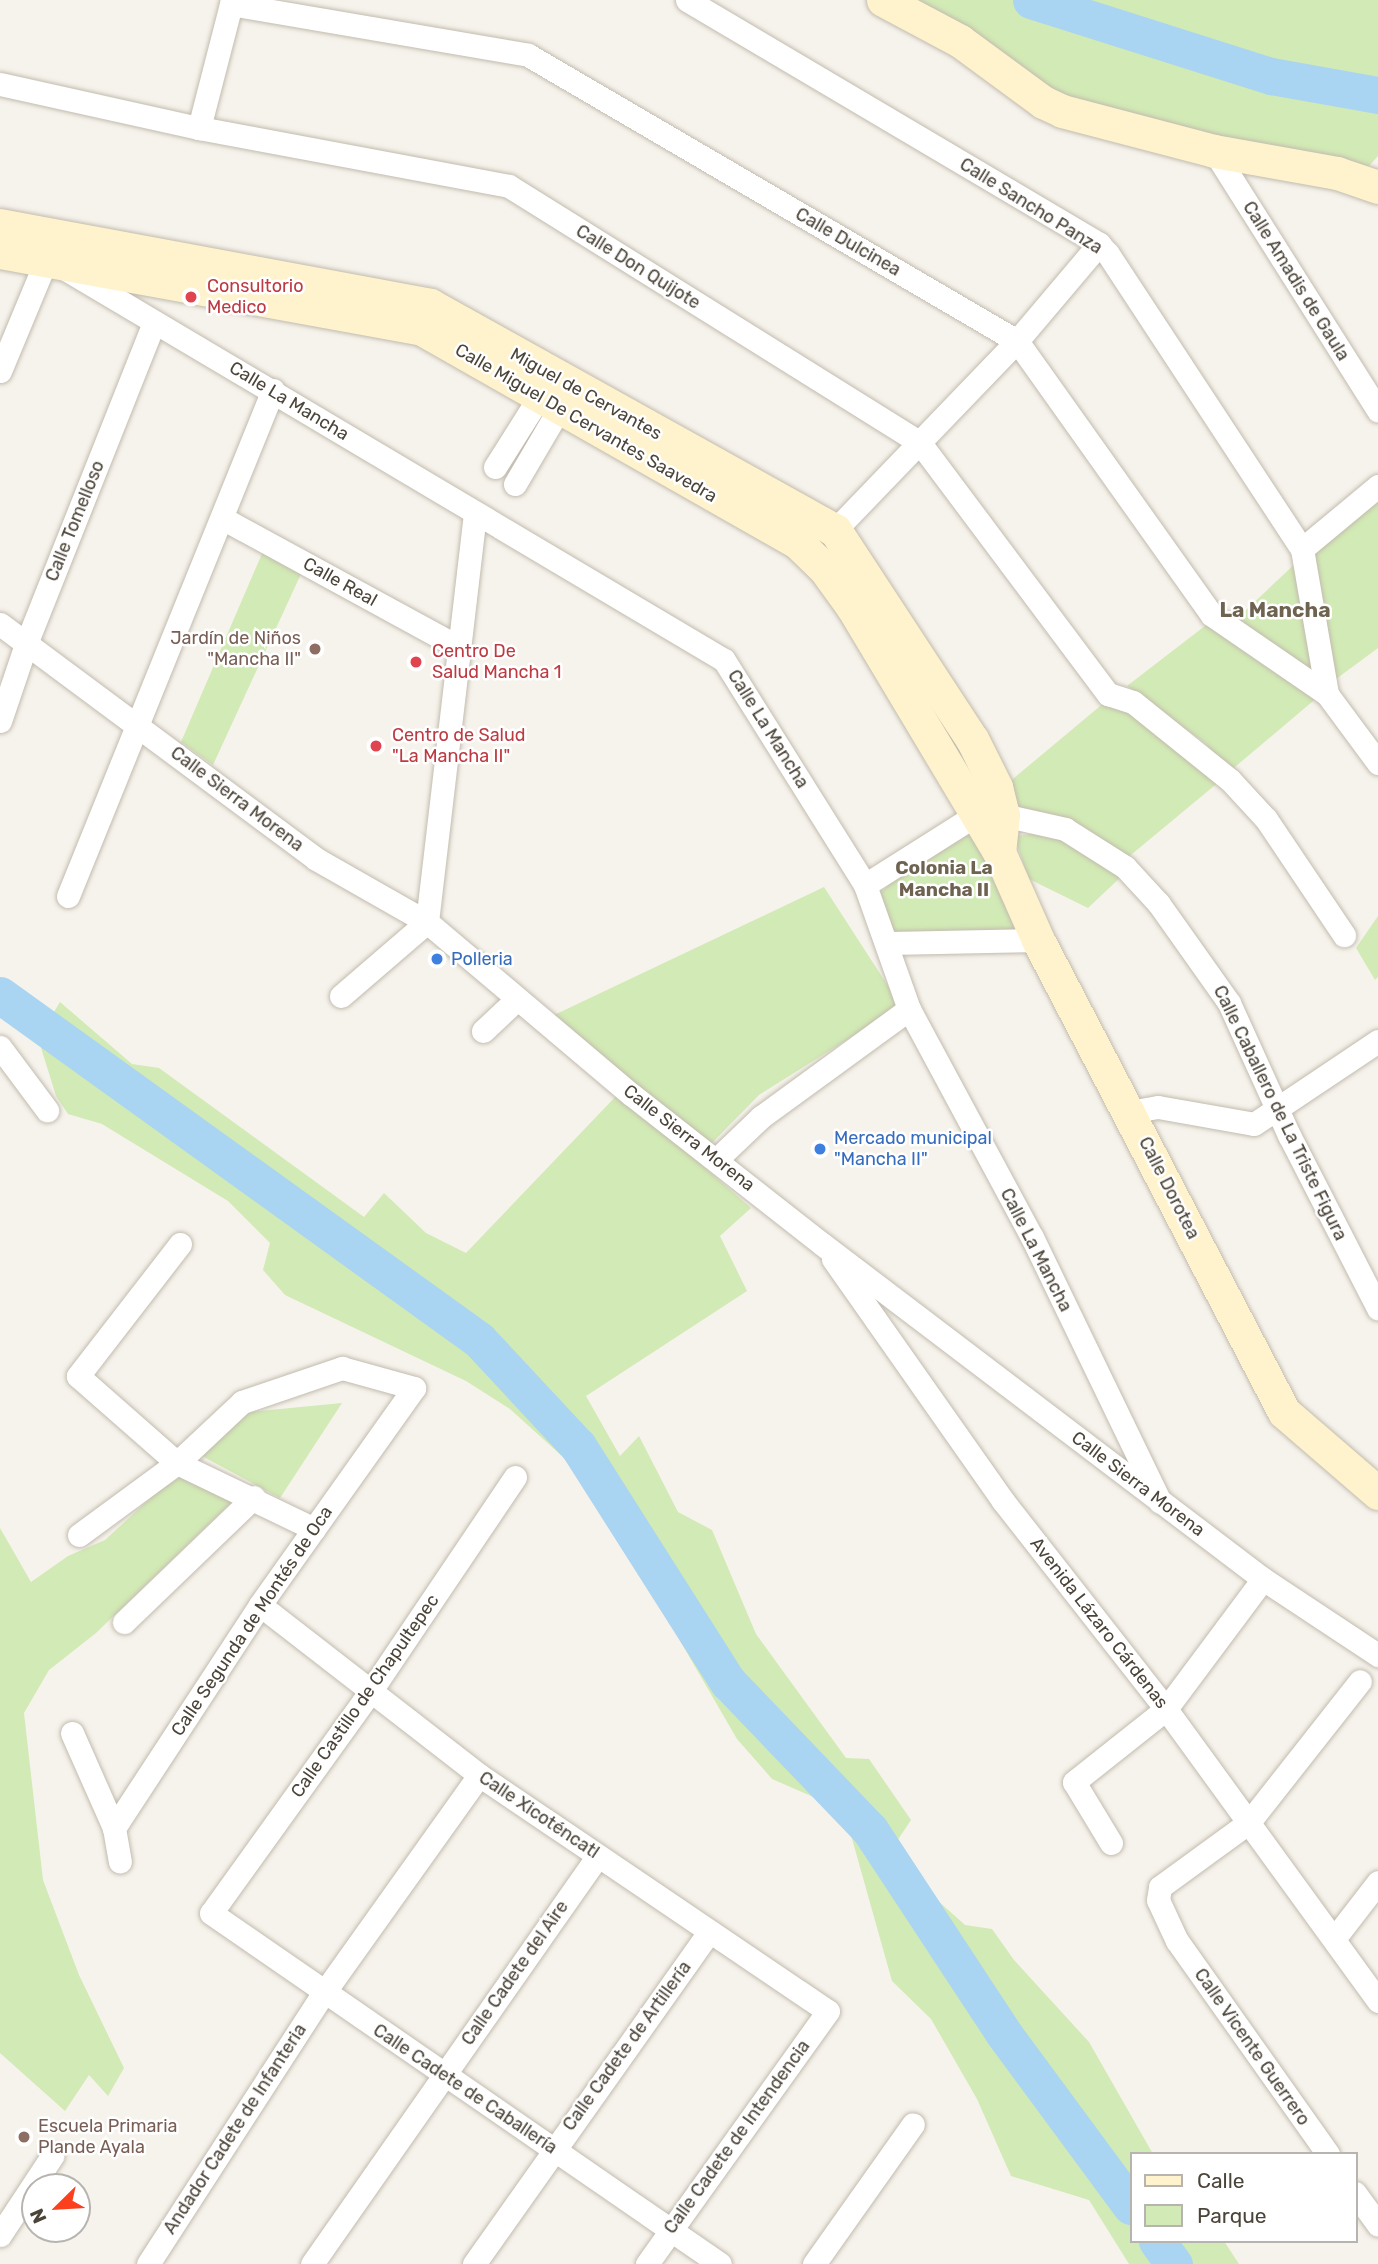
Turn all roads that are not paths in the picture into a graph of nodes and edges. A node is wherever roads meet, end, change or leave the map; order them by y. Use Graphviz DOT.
graph roads {
  1 [pos="687,0"];
  2 [pos="883,0"];
  3 [pos="0,84"];
  4 [pos="199,128"];
  5 [pos="1214,151"];
  6 [pos="1378,187"];
  7 [pos="0,225"];
  8 [pos="1099,244"];
  9 [pos="0,252"];
  10 [pos="47,258"];
  11 [pos="154,323"];
  12 [pos="1017,341"];
  13 [pos="0,371"];
  14 [pos="273,390"];
  15 [pos="549,403"];
  16 [pos="1378,411"];
  17 [pos="920,443"];
  18 [pos="495,467"];
  19 [pos="515,484"];
  20 [pos="1378,486"];
  21 [pos="475,515"];
  22 [pos="222,517"];
  23 [pos="835,530"];
  24 [pos="1302,549"];
  25 [pos="0,624"];
  26 [pos="26,644"];
  27 [pos="457,646"];
  28 [pos="1327,694"];
  29 [pos="0,721"];
  30 [pos="135,724"];
  31 [pos="1378,763"];
  32 [pos="988,816"];
  33 [pos="865,885"];
  34 [pos="68,896"];
  35 [pos="427,922"];
  36 [pos="1344,935"];
  37 [pos="1038,940"];
  38 [pos="889,943"];
  39 [pos="341,996"];
  40 [pos="516,1000"];
  41 [pos="909,1009"];
  42 [pos="483,1031"];
  43 [pos="1378,1041"];
  44 [pos="0,1048"];
  45 [pos="1277,1108"];
  46 [pos="47,1110"];
  47 [pos="1129,1112"];
  48 [pos="717,1159"];
  49 [pos="180,1244"];
  50 [pos="822,1244"];
  51 [pos="1378,1308"];
  52 [pos="920,1315"];
  53 [pos="889,1337"];
  54 [pos="177,1463"];
  55 [pos="514,1477"];
  56 [pos="1378,1493"];
  57 [pos="254,1497"];
  58 [pos="1160,1502"];
  59 [pos="314,1529"];
  60 [pos="79,1535"];
  61 [pos="1263,1578"];
  62 [pos="260,1605"];
  63 [pos="124,1622"];
  64 [pos="1378,1655"];
  65 [pos="1360,1681"];
  66 [pos="370,1692"];
  67 [pos="1166,1709"];
  68 [pos="72,1733"];
  69 [pos="479,1775"];
  70 [pos="1249,1822"];
  71 [pos="114,1828"];
  72 [pos="1111,1843"];
  73 [pos="598,1856"];
  74 [pos="120,1861"];
  75 [pos="1378,1882"];
  76 [pos="211,1913"];
  77 [pos="708,1933"];
  78 [pos="1334,1939"];
  79 [pos="323,1994"];
  80 [pos="1378,2001"];
  81 [pos="828,2011"];
  82 [pos="442,2075"];
  83 [pos="913,2124"];
  84 [pos="553,2148"];
  85 [pos="1327,2152"];
  86 [pos="52,2156"];
  87 [pos="1357,2196"];
  88 [pos="1378,2225"];
  89 [pos="670,2230"];
  90 [pos="0,2235"];
  91 [pos="148,2264"];
  92 [pos="312,2264"];
  93 [pos="474,2264"];
  94 [pos="647,2264"];
  95 [pos="720,2264"];
  96 [pos="814,2264"];
  1 -- 8 [label="street, Calle Sancho Panza"];
  2 -- 5 [label="main road"];
  3 -- 4 [label="street, Calle Don Quijote"];
  4 -- 12 [label="street, Calle Dulcinea"];
  4 -- 17 [label="street, Calle Don Quijote"];
  5 -- 6 [label="main road"];
  5 -- 16 [label="street, Calle Amadis de Gaula"];
  7 -- 23 [label="main road, Miguel de Cervantes"];
  8 -- 12 [label="street"];
  8 -- 24 [label="street, Calle Sancho Panza"];
  9 -- 10 [label="main road, Calle Miguel De Cervantes Saavedra"];
  10 -- 11 [label="street, Calle La Mancha"];
  10 -- 13 [label="street"];
  10 -- 15 [label="main road, Calle Miguel De Cervantes Saavedra"];
  11 -- 14 [label="street, Calle La Mancha"];
  11 -- 26 [label="street, Calle Tomelloso"];
  12 -- 17 [label="street"];
  12 -- 28 [label="street, Calle Dulcinea"];
  14 -- 21 [label="street, Calle La Mancha"];
  14 -- 22 [label="street"];
  15 -- 18 [label="street"];
  15 -- 19 [label="street"];
  15 -- 32 [label="main road, Calle Miguel De Cervantes Saavedra"];
  17 -- 23 [label="street"];
  17 -- 36 [label="street, Calle Don Quijote"];
  20 -- 24 [label="street"];
  21 -- 27 [label="street"];
  21 -- 33 [label="street, Calle La Mancha"];
  22 -- 27 [label="street, Calle Real"];
  22 -- 30 [label="street"];
  23 -- 32 [label="main road, Miguel de Cervantes"];
  24 -- 28 [label="street"];
  25 -- 26 [label="street, Calle Sierra Morena"];
  26 -- 29 [label="street, Calle Tomelloso"];
  26 -- 30 [label="street, Calle Sierra Morena"];
  27 -- 35 [label="street"];
  28 -- 31 [label="street"];
  30 -- 34 [label="street"];
  30 -- 35 [label="street, Calle Sierra Morena"];
  32 -- 33 [label="street"];
  32 -- 37 [label="main road, Calle Dorotea"];
  32 -- 45 [label="street, Calle Caballero de La Triste Figura"];
  33 -- 38 [label="street, Calle La Mancha"];
  35 -- 39 [label="street"];
  35 -- 40 [label="street, Calle Sierra Morena"];
  37 -- 38 [label="street"];
  37 -- 47 [label="main road, Calle Dorotea"];
  38 -- 41 [label="street, Calle La Mancha"];
  40 -- 42 [label="street"];
  40 -- 48 [label="street, Calle Sierra Morena"];
  41 -- 48 [label="street"];
  41 -- 58 [label="street, Calle La Mancha"];
  43 -- 45 [label="street"];
  44 -- 46 [label="street"];
  45 -- 47 [label="street"];
  45 -- 51 [label="street, Calle Caballero de La Triste Figura"];
  47 -- 56 [label="main road, Calle Dorotea"];
  48 -- 50 [label="street, Calle Sierra Morena"];
  49 -- 54 [label="street"];
  50 -- 52 [label="street, Calle Sierra Morena"];
  50 -- 53 [label="street, Avenida Lázaro Cárdenas"];
  52 -- 53 [label="street"];
  52 -- 58 [label="street, Calle Sierra Morena"];
  53 -- 67 [label="street, Avenida Lázaro Cárdenas"];
  54 -- 57 [label="street"];
  54 -- 59 [label="street, Calle Segunda de Montés de Oca"];
  54 -- 60 [label="street"];
  55 -- 66 [label="street, Calle Castillo de Chapultepec"];
  57 -- 59 [label="street"];
  57 -- 63 [label="street"];
  58 -- 61 [label="street, Calle Sierra Morena"];
  59 -- 62 [label="street, Calle Segunda de Montés de Oca"];
  61 -- 64 [label="street, Calle Sierra Morena"];
  61 -- 67 [label="street"];
  62 -- 66 [label="street, Calle Xicoténcatl"];
  62 -- 71 [label="street, Calle Segunda de Montés de Oca"];
  65 -- 70 [label="street"];
  66 -- 69 [label="street, Calle Xicoténcatl"];
  66 -- 76 [label="street, Calle Castillo de Chapultepec"];
  67 -- 70 [label="street, Avenida Lázaro Cárdenas"];
  67 -- 72 [label="street"];
  68 -- 71 [label="street"];
  69 -- 73 [label="street, Calle Xicoténcatl"];
  69 -- 79 [label="street, Andador Cadete de Infanteria"];
  70 -- 78 [label="street, Avenida Lázaro Cárdenas"];
  70 -- 85 [label="street, Calle Vicente Guerrero"];
  71 -- 74 [label="street"];
  73 -- 77 [label="street, Calle Xicoténcatl"];
  73 -- 82 [label="street, Calle Cadete del Aire"];
  75 -- 78 [label="street"];
  76 -- 79 [label="street, Calle Cadete de Caballería"];
  77 -- 81 [label="street, Calle Xicoténcatl"];
  77 -- 84 [label="street, Calle Cadete de Artillería"];
  78 -- 80 [label="street, Avenida Lázaro Cárdenas"];
  79 -- 82 [label="street, Calle Cadete de Caballería"];
  79 -- 91 [label="street, Andador Cadete de Infanteria"];
  81 -- 89 [label="street, Calle Cadete de Intendencia"];
  82 -- 84 [label="street, Calle Cadete de Caballería"];
  82 -- 92 [label="street, Calle Cadete del Aire"];
  83 -- 96 [label="street"];
  84 -- 89 [label="street, Calle Cadete de Caballería"];
  84 -- 93 [label="street, Calle Cadete de Artillería"];
  86 -- 90 [label="street"];
  87 -- 88 [label="street"];
  89 -- 94 [label="street, Calle Cadete de Intendencia"];
  89 -- 95 [label="street, Calle Cadete de Caballería"];
}
